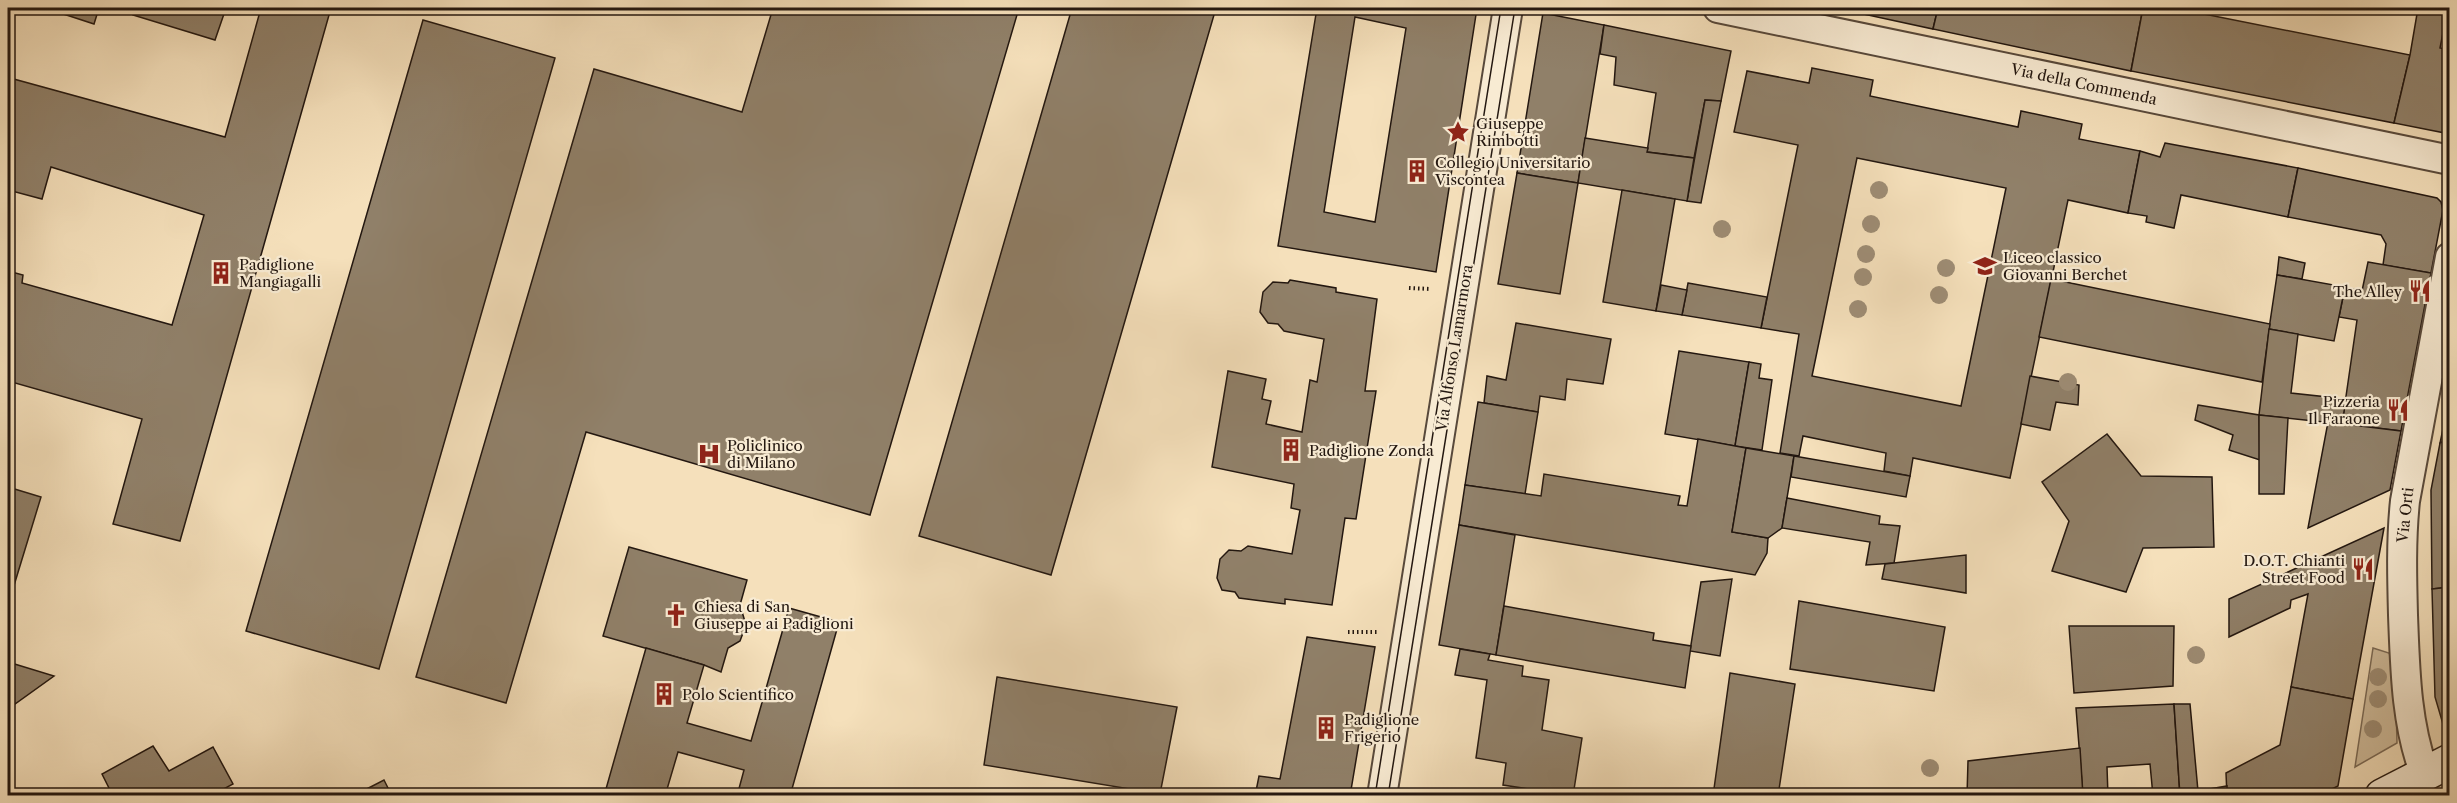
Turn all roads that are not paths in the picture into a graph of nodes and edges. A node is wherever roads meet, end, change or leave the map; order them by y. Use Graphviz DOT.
graph roads {
  1 [pos="1508,8"];
  2 [pos="1718,8"];
  3 [pos="2450,160"];
  4 [pos="2450,257"];
  5 [pos="2437,768"];
  6 [pos="1382,795"];
  7 [pos="2382,795"];
  1 -- 6 [label="street, Via Alfonso Lamarmora"];
  2 -- 3 [label="street, Via della Commenda"];
  4 -- 5 [label="street, Via Orti"];
  5 -- 7 [label="street"];
}
